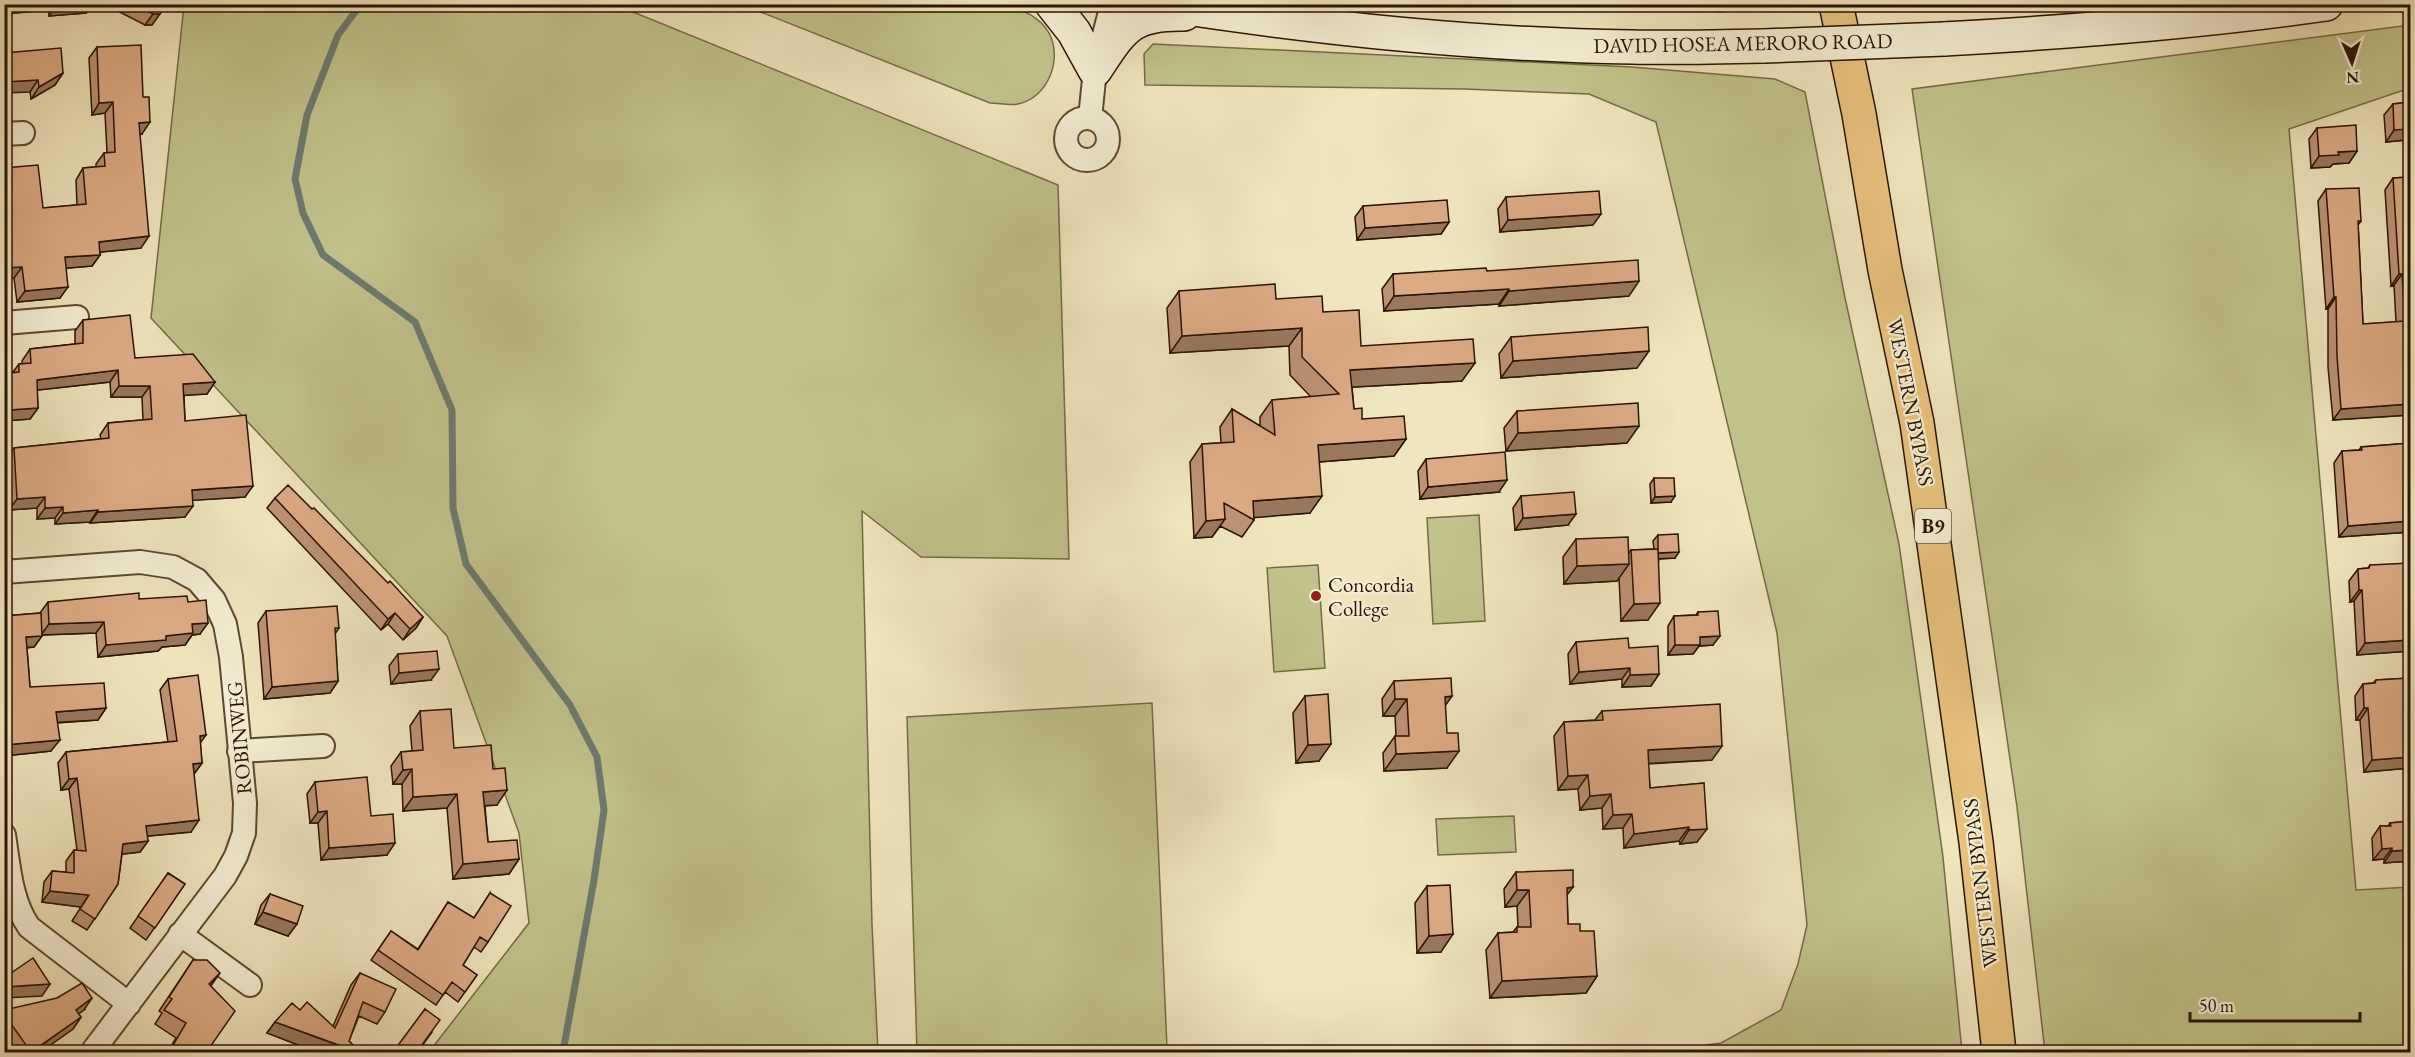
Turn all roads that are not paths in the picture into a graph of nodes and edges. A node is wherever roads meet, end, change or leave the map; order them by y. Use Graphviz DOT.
graph roads {
  1 [pos="1052,4"];
  2 [pos="1112,4"];
  3 [pos="1160,4"];
  4 [pos="1836,4"];
  5 [pos="2326,4"];
  6 [pos="1217,9"];
  7 [pos="1095,70"];
  8 [pos="1090,118"];
  9 [pos="78,317"];
  10 [pos="4,323"];
  11 [pos="4,572"];
  12 [pos="323,746"];
  13 [pos="239,751"];
  14 [pos="4,835"];
  15 [pos="180,934"];
  16 [pos="250,985"];
  17 [pos="129,1004"];
  18 [pos="92,1053"];
  19 [pos="1999,1053"];
  1 -- 7 [label="main road"];
  2 -- 7 [label="street"];
  3 -- 6 [label="main road, DAVID HOSEA MERORO ROAD"];
  4 -- 19 [label="highway, WESTERN BYPASS / B9"];
  5 -- 6 [label="main road, DAVID HOSEA MERORO ROAD, bridge"];
  6 -- 7 [label="main road"];
  7 -- 8 [label="street"];
  9 -- 10 [label="street"];
  11 -- 13 [label="street, ROBINWEG"];
  12 -- 13 [label="street"];
  13 -- 15 [label="street, ROBINWEG"];
  14 -- 17 [label="street"];
  15 -- 16 [label="street"];
  15 -- 17 [label="street, ROBINWEG"];
  17 -- 18 [label="street, ROBINWEG"];
}
